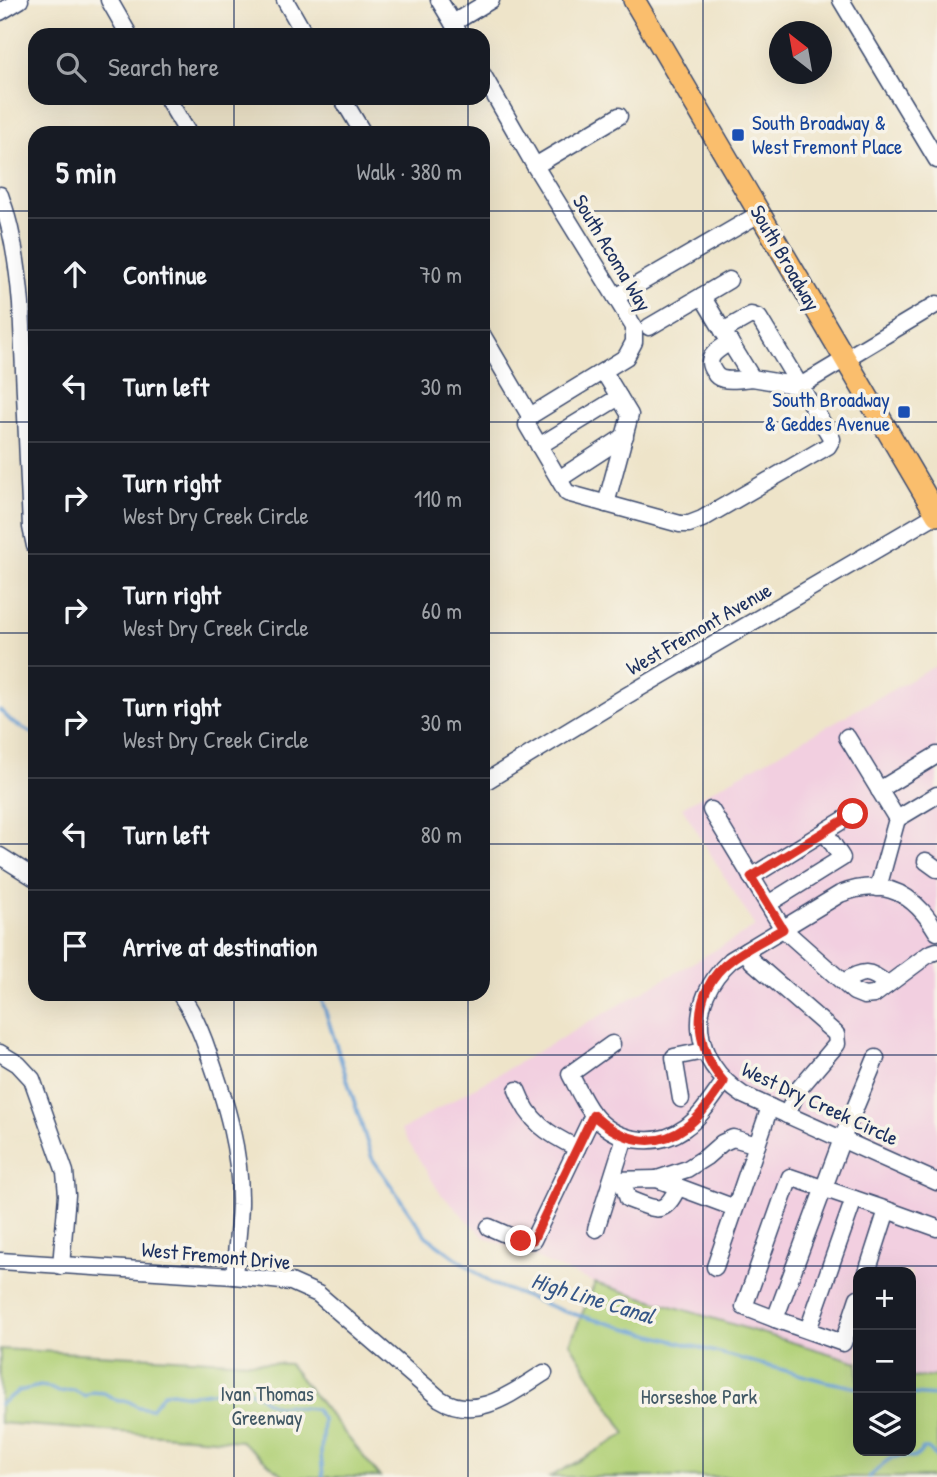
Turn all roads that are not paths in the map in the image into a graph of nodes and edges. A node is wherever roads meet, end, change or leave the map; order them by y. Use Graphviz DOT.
graph roads {
  1 [pos="20,0"];
  2 [pos="109,0"];
  3 [pos="285,0"];
  4 [pos="439,0"];
  5 [pos="491,0"];
  6 [pos="634,0"];
  7 [pos="841,0"];
  8 [pos="0,12"];
  9 [pos="125,28"];
  10 [pos="301,28"];
  11 [pos="455,28"];
  12 [pos="457,28"];
  13 [pos="490,87"];
  14 [pos="171,105"];
  15 [pos="346,105"];
  16 [pos="619,116"];
  17 [pos="184,126"];
  18 [pos="359,126"];
  19 [pos="937,160"];
  20 [pos="535,166"];
  21 [pos="0,195"];
  22 [pos="760,214"];
  23 [pos="4,220"];
  24 [pos="729,280"];
  25 [pos="702,296"];
  26 [pos="616,297"];
  27 [pos="937,304"];
  28 [pos="649,327"];
  29 [pos="727,337"];
  30 [pos="490,348"];
  31 [pos="28,354"];
  32 [pos="845,359"];
  33 [pos="604,372"];
  34 [pos="752,378"];
  35 [pos="800,386"];
  36 [pos="619,397"];
  37 [pos="530,416"];
  38 [pos="625,436"];
  39 [pos="539,446"];
  40 [pos="559,479"];
  41 [pos="606,504"];
  42 [pos="937,515"];
  43 [pos="847,737"];
  44 [pos="937,755"];
  45 [pos="490,779"];
  46 [pos="879,790"];
  47 [pos="937,795"];
  48 [pos="711,810"];
  49 [pos="853,814"];
  50 [pos="897,819"];
  51 [pos="825,832"];
  52 [pos="0,856"];
  53 [pos="28,874"];
  54 [pos="751,877"];
  55 [pos="878,888"];
  56 [pos="768,904"];
  57 [pos="935,923"];
  58 [pos="783,929"];
  59 [pos="746,951"];
  60 [pos="937,951"];
  61 [pos="184,1001"];
  62 [pos="612,1044"];
  63 [pos="705,1051"];
  64 [pos="0,1053"];
  65 [pos="876,1058"];
  66 [pos="724,1082"];
  67 [pos="517,1090"];
  68 [pos="681,1099"];
  69 [pos="770,1107"];
  70 [pos="593,1115"];
  71 [pos="787,1115"];
  72 [pos="625,1137"];
  73 [pos="842,1139"];
  74 [pos="757,1145"];
  75 [pos="577,1148"];
  76 [pos="617,1180"];
  77 [pos="657,1180"];
  78 [pos="937,1182"];
  79 [pos="678,1187"];
  80 [pos="823,1188"];
  81 [pos="855,1199"];
  82 [pos="735,1208"];
  83 [pos="887,1210"];
  84 [pos="489,1227"];
  85 [pos="937,1228"];
  86 [pos="596,1229"];
  87 [pos="0,1261"];
  88 [pos="61,1266"];
  89 [pos="715,1267"];
  90 [pos="869,1267"];
  91 [pos="234,1276"];
  92 [pos="853,1313"];
  93 [pos="775,1319"];
  94 [pos="808,1330"];
  95 [pos="544,1373"];
  1 -- 8 [label="street"];
  2 -- 9 [label="street"];
  3 -- 10 [label="street"];
  4 -- 11 [label="street"];
  5 -- 12 [label="street"];
  6 -- 22 [label="main road, South Broadway"];
  7 -- 19 [label="street"];
  13 -- 20 [label="street, South Acoma Way"];
  14 -- 17 [label="street"];
  15 -- 18 [label="street"];
  16 -- 20 [label="street"];
  20 -- 26 [label="street, South Acoma Way"];
  21 -- 23 [label="street"];
  22 -- 26 [label="street"];
  22 -- 32 [label="main road, South Broadway"];
  23 -- 31 [label="street"];
  24 -- 25 [label="street"];
  25 -- 28 [label="street"];
  25 -- 29 [label="street"];
  26 -- 33 [label="street, South Acoma Way"];
  27 -- 32 [label="street"];
  29 -- 34 [label="street"];
  29 -- 34 [label="street"];
  29 -- 35 [label="street"];
  30 -- 37 [label="street"];
  32 -- 35 [label="street"];
  32 -- 42 [label="main road, South Broadway"];
  33 -- 36 [label="street"];
  33 -- 37 [label="street, South Acoma Way"];
  34 -- 35 [label="street"];
  35 -- 41 [label="street"];
  36 -- 38 [label="street"];
  36 -- 39 [label="street"];
  37 -- 39 [label="street"];
  38 -- 40 [label="street"];
  38 -- 41 [label="street"];
  39 -- 40 [label="street"];
  40 -- 41 [label="street"];
  42 -- 45 [label="street, West Fremont Avenue"];
  43 -- 46 [label="street"];
  44 -- 46 [label="street"];
  46 -- 50 [label="street"];
  47 -- 50 [label="street"];
  48 -- 54 [label="street"];
  49 -- 51 [label="street"];
  50 -- 55 [label="street"];
  51 -- 54 [label="street"];
  51 -- 56 [label="street"];
  52 -- 53 [label="street"];
  54 -- 56 [label="street"];
  55 -- 57 [label="street, West Dry Creek Circle"];
  55 -- 58 [label="street, West Dry Creek Circle"];
  56 -- 58 [label="street"];
  58 -- 59 [label="street, West Dry Creek Circle"];
  58 -- 60 [label="street"];
  59 -- 63 [label="street, West Dry Creek Circle"];
  59 -- 71 [label="street"];
  61 -- 91 [label="street"];
  62 -- 70 [label="street, West Dry Creek Circle"];
  63 -- 66 [label="street, West Dry Creek Circle"];
  63 -- 68 [label="street"];
  64 -- 88 [label="street"];
  65 -- 73 [label="street"];
  66 -- 69 [label="street, West Dry Creek Circle"];
  66 -- 72 [label="street, West Dry Creek Circle"];
  67 -- 75 [label="street"];
  69 -- 71 [label="street, West Dry Creek Circle"];
  69 -- 74 [label="street"];
  70 -- 72 [label="street, West Dry Creek Circle"];
  70 -- 75 [label="street"];
  71 -- 73 [label="street, West Dry Creek Circle"];
  72 -- 76 [label="street"];
  73 -- 78 [label="street, West Dry Creek Circle"];
  73 -- 80 [label="street"];
  74 -- 77 [label="street"];
  74 -- 82 [label="street"];
  75 -- 84 [label="street"];
  76 -- 77 [label="street"];
  76 -- 79 [label="street"];
  76 -- 86 [label="street"];
  77 -- 79 [label="street"];
  79 -- 82 [label="street"];
  80 -- 81 [label="street"];
  80 -- 93 [label="street"];
  80 -- 93 [label="street"];
  81 -- 83 [label="street"];
  81 -- 94 [label="street"];
  82 -- 89 [label="street"];
  83 -- 85 [label="street"];
  83 -- 90 [label="street"];
  87 -- 88 [label="street, West Fremont Drive"];
  88 -- 91 [label="street, West Fremont Drive"];
  91 -- 95 [label="street, West Fremont Drive"];
  92 -- 94 [label="street"];
  93 -- 94 [label="street"];
}
